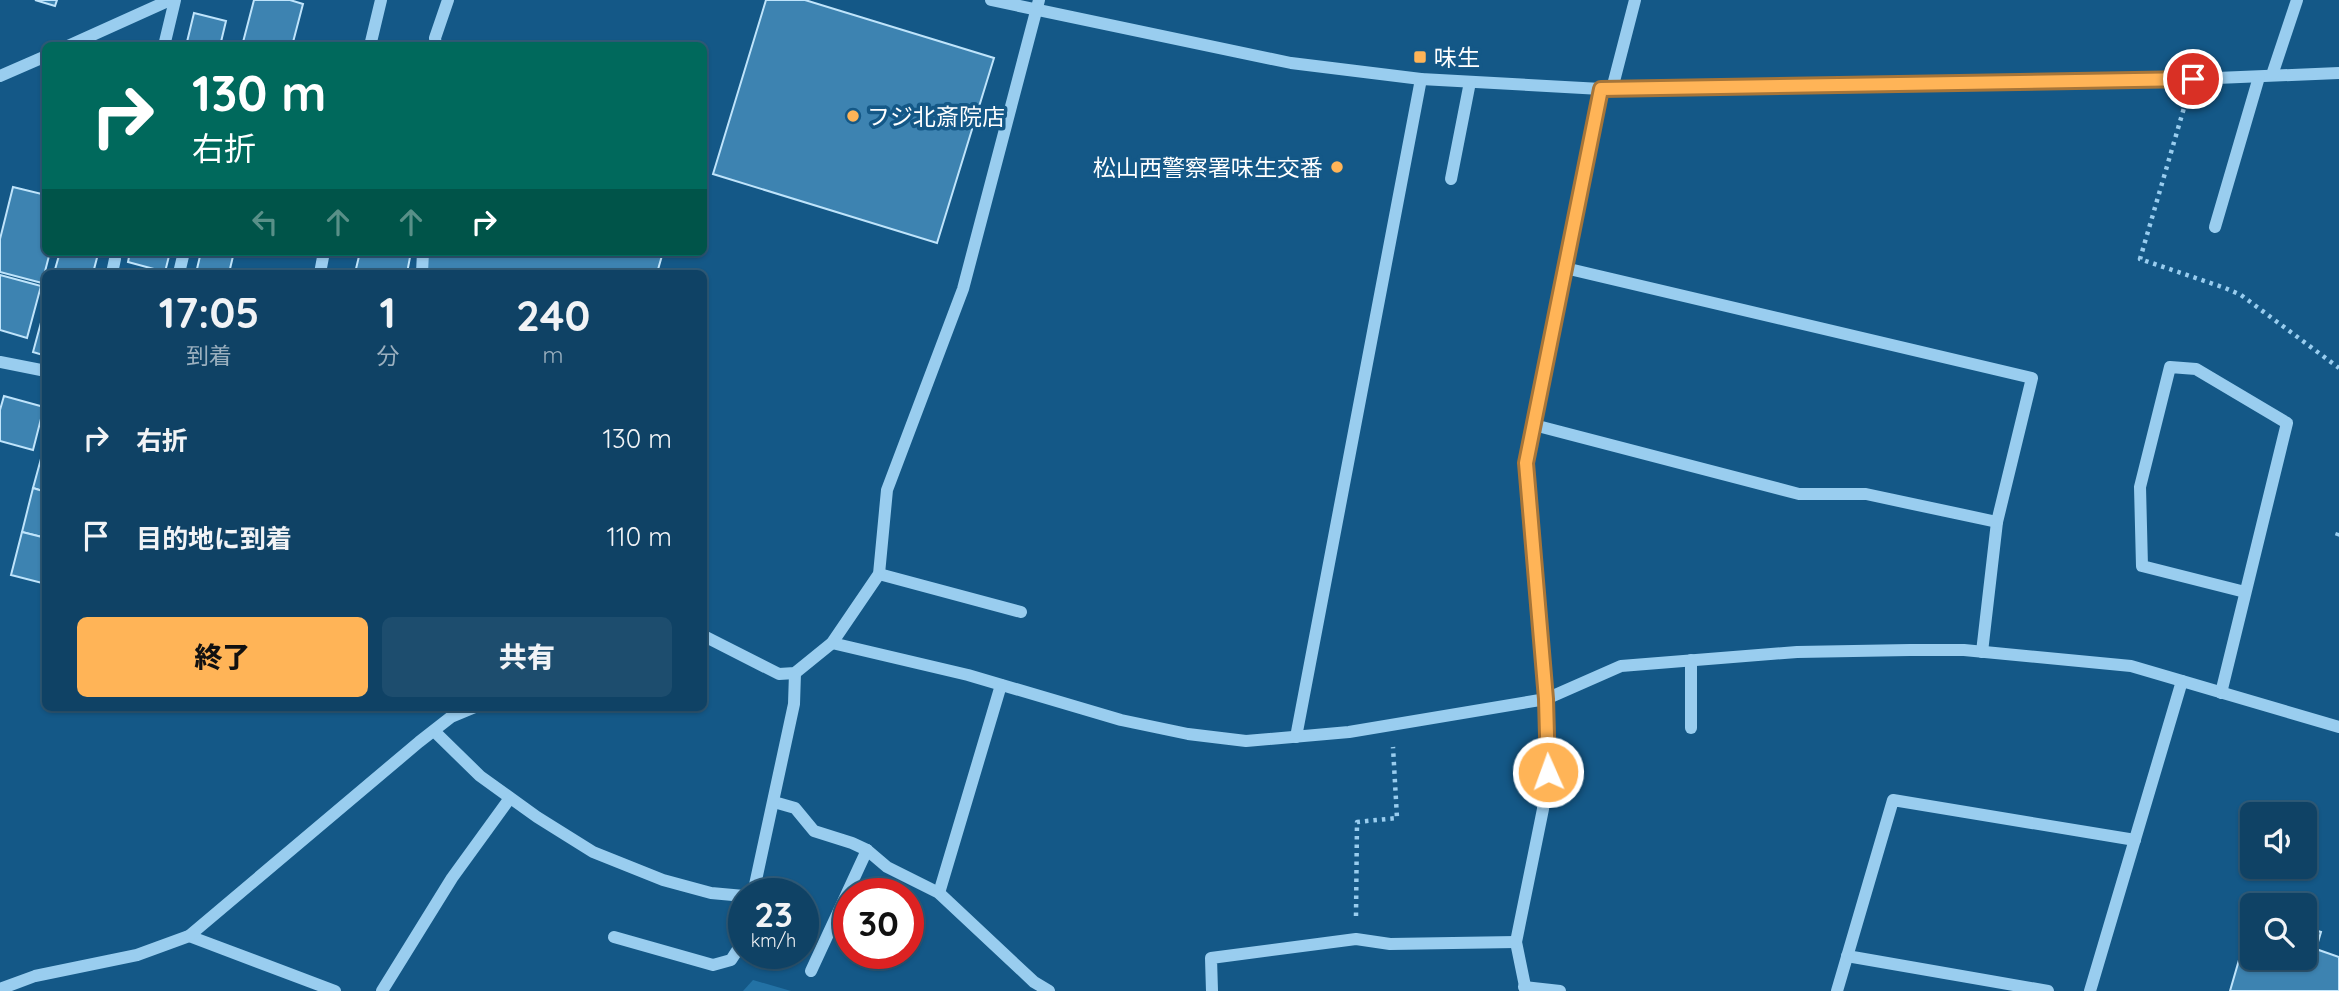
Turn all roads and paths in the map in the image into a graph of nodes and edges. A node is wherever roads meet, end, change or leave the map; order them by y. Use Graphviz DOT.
graph roads {
  1 [pos="173,0"];
  2 [pos="381,0"];
  3 [pos="447,0"];
  4 [pos="991,0"];
  5 [pos="1635,0"];
  6 [pos="2297,0"];
  7 [pos="1038,5"];
  8 [pos="77,42"];
  9 [pos="165,42"];
  10 [pos="371,42"];
  11 [pos="436,42"];
  12 [pos="42,58"];
  13 [pos="2339,73"];
  14 [pos="0,76"];
  15 [pos="2266,76"];
  16 [pos="1421,79"];
  17 [pos="1469,82"];
  18 [pos="1606,89"];
  19 [pos="1451,180"];
  20 [pos="2215,227"];
  21 [pos="115,259"];
  22 [pos="1565,268"];
  23 [pos="112,270"];
  24 [pos="0,362"];
  25 [pos="42,370"];
  26 [pos="1534,425"];
  27 [pos="1997,522"];
  28 [pos="879,574"];
  29 [pos="2245,592"];
  30 [pos="1021,611"];
  31 [pos="707,638"];
  32 [pos="832,643"];
  33 [pos="1982,652"];
  34 [pos="1690,660"];
  35 [pos="795,673"];
  36 [pos="2182,681"];
  37 [pos="1001,685"];
  38 [pos="2221,693"];
  39 [pos="1546,699"];
  40 [pos="465,711"];
  41 [pos="1392,725"];
  42 [pos="2339,727"];
  43 [pos="1691,728"];
  44 [pos="434,731"];
  45 [pos="1296,737"];
  46 [pos="510,798"];
  47 [pos="774,802"];
  48 [pos="2135,840"];
  49 [pos="867,850"];
  50 [pos="755,878"];
  51 [pos="939,893"];
  52 [pos="728,895"];
  53 [pos="189,936"];
  54 [pos="614,937"];
  55 [pos="1356,939"];
  56 [pos="1516,942"];
  57 [pos="1847,956"];
  58 [pos="728,961"];
  59 [pos="811,971"];
  60 [pos="0,989"];
  61 [pos="1525,989"];
  62 [pos="335,991"];
  63 [pos="383,991"];
  64 [pos="1049,991"];
  65 [pos="1212,991"];
  66 [pos="1560,991"];
  67 [pos="1837,991"];
  68 [pos="2048,991"];
  69 [pos="2090,991"];
  1 -- 8 [label="street"];
  1 -- 9 [label="street"];
  2 -- 10 [label="street"];
  3 -- 11 [label="street"];
  4 -- 7 [label="street"];
  5 -- 18 [label="street"];
  6 -- 15 [label="street"];
  7 -- 16 [label="street"];
  7 -- 28 [label="street"];
  12 -- 14 [label="street"];
  13 -- 15 [label="street"];
  15 -- 18 [label="street"];
  15 -- 20 [label="street"];
  16 -- 17 [label="street"];
  16 -- 45 [label="street"];
  17 -- 18 [label="street"];
  17 -- 19 [label="street"];
  18 -- 22 [label="street"];
  21 -- 23 [label="street"];
  22 -- 26 [label="street"];
  22 -- 27 [label="street"];
  24 -- 25 [label="street"];
  26 -- 27 [label="street"];
  26 -- 39 [label="street"];
  27 -- 33 [label="street"];
  28 -- 30 [label="street"];
  28 -- 32 [label="street"];
  29 -- 29 [label="street"];
  29 -- 38 [label="street"];
  31 -- 35 [label="street"];
  32 -- 35 [label="street"];
  32 -- 37 [label="street"];
  33 -- 34 [label="street"];
  33 -- 36 [label="street"];
  34 -- 39 [label="street"];
  34 -- 43 [label="street"];
  35 -- 47 [label="street"];
  36 -- 38 [label="street"];
  36 -- 48 [label="street"];
  37 -- 45 [label="street"];
  37 -- 51 [label="street"];
  38 -- 42 [label="street"];
  39 -- 41 [label="street"];
  39 -- 56 [label="street"];
  40 -- 44 [label="street"];
  41 -- 45 [label="street"];
  41 -- 55 [label="path"];
  44 -- 46 [label="street"];
  44 -- 53 [label="street"];
  46 -- 52 [label="street"];
  46 -- 63 [label="street"];
  47 -- 49 [label="street"];
  47 -- 50 [label="street"];
  48 -- 57 [label="street"];
  48 -- 69 [label="street"];
  49 -- 51 [label="street"];
  49 -- 59 [label="street"];
  51 -- 64 [label="street"];
  53 -- 60 [label="street"];
  53 -- 62 [label="street"];
  54 -- 58 [label="street"];
  55 -- 56 [label="street"];
  55 -- 65 [label="street"];
  56 -- 61 [label="street"];
  57 -- 67 [label="street"];
  57 -- 68 [label="street"];
  61 -- 66 [label="street"];
}
